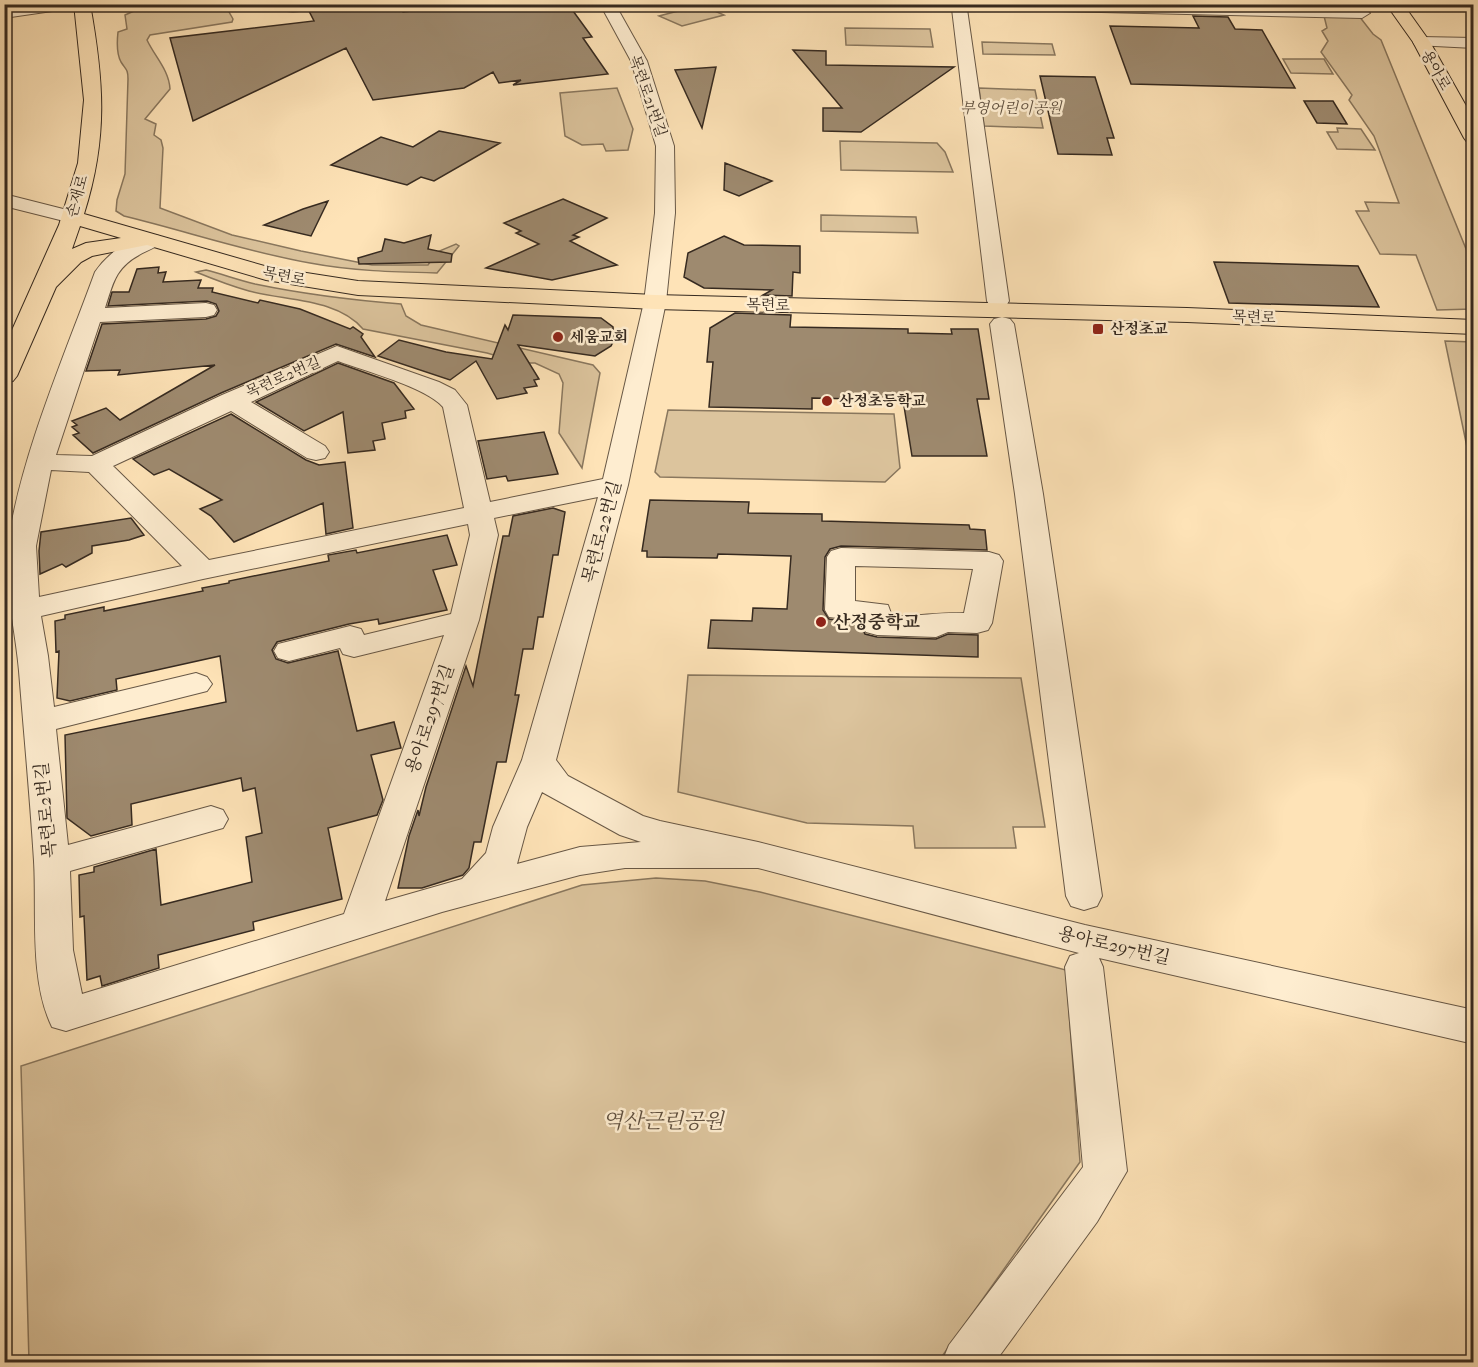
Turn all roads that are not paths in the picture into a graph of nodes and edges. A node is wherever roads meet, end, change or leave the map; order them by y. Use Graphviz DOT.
graph roads {
  1 [pos="55,4"];
  2 [pos="66,4"];
  3 [pos="82,4"];
  4 [pos="312,4"];
  5 [pos="607,4"];
  6 [pos="950,4"];
  7 [pos="1394,4"];
  8 [pos="959,5"];
  9 [pos="287,7"];
  10 [pos="4,8"];
  11 [pos="4,13"];
  12 [pos="1362,13"];
  13 [pos="1421,42"];
  14 [pos="1473,43"];
  15 [pos="1472,132"];
  16 [pos="4,200"];
  17 [pos="72,217"];
  18 [pos="152,240"];
  19 [pos="40,292"];
  20 [pos="655,302"];
  21 [pos="206,310"];
  22 [pos="91,316"];
  23 [pos="1473,327"];
  24 [pos="4,376"];
  25 [pos="231,400"];
  26 [pos="316,452"];
  27 [pos="40,462"];
  28 [pos="96,464"];
  29 [pos="615,485"];
  30 [pos="478,512"];
  31 [pos="841,557"];
  32 [pos="203,570"];
  33 [pos="25,610"];
  34 [pos="464,620"];
  35 [pos="289,651"];
  36 [pos="196,684"];
  37 [pos="38,722"];
  38 [pos="539,760"];
  39 [pos="588,804"];
  40 [pos="211,819"];
  41 [pos="512,827"];
  42 [pos="758,855"];
  43 [pos="51,863"];
  44 [pos="572,863"];
  45 [pos="474,889"];
  46 [pos="1084,897"];
  47 [pos="359,924"];
  48 [pos="1084,967"];
  49 [pos="1473,1027"];
  50 [pos="966,1362"];
  1 -- 10 [label="street"];
  2 -- 11 [label="street"];
  3 -- 17 [label="main road, 손재로"];
  4 -- 9 [label="street"];
  5 -- 20 [label="street, 목련로21번길"];
  6 -- 8 [label="street"];
  7 -- 13 [label="main road, 용아로"];
  8 -- 12 [label="street"];
  8 -- 46 [label="street"];
  13 -- 14 [label="street"];
  13 -- 15 [label="main road, 용아로"];
  16 -- 17 [label="street"];
  17 -- 18 [label="main road, 목련로"];
  17 -- 19 [label="main road, 손재로"];
  18 -- 19 [label="main road"];
  18 -- 20 [label="main road, 목련로"];
  18 -- 22 [label="street, 목련로2번길"];
  19 -- 24 [label="main road, 손재로"];
  20 -- 23 [label="main road, 목련로"];
  20 -- 29 [label="street, 목련로22번길"];
  21 -- 22 [label="street"];
  22 -- 27 [label="street, 목련로2번길"];
  25 -- 26 [label="street"];
  25 -- 28 [label="street, 목련로2번길"];
  25 -- 30 [label="street, 목련로2번길"];
  27 -- 28 [label="street, 목련로2번길"];
  27 -- 33 [label="street, 목련로2번길"];
  28 -- 32 [label="street"];
  29 -- 30 [label="street"];
  29 -- 38 [label="street, 목련로22번길"];
  30 -- 32 [label="street"];
  30 -- 34 [label="street, 용아로297번길"];
  31 -- 31 [label="street"];
  32 -- 33 [label="street"];
  33 -- 37 [label="street, 목련로2번길"];
  34 -- 35 [label="street"];
  34 -- 47 [label="street, 용아로297번길"];
  36 -- 37 [label="street"];
  37 -- 43 [label="street, 목련로2번길"];
  38 -- 39 [label="street"];
  38 -- 41 [label="street, 목련로22번길"];
  39 -- 41 [label="street"];
  39 -- 42 [label="street"];
  39 -- 44 [label="street"];
  40 -- 43 [label="street"];
  41 -- 44 [label="street"];
  41 -- 45 [label="street, 목련로22번길"];
  42 -- 44 [label="street"];
  42 -- 49 [label="street, 용아로297번길"];
  43 -- 47 [label="street, 목련로2번길"];
  44 -- 45 [label="street"];
  45 -- 47 [label="street"];
  48 -- 50 [label="street"];
}
